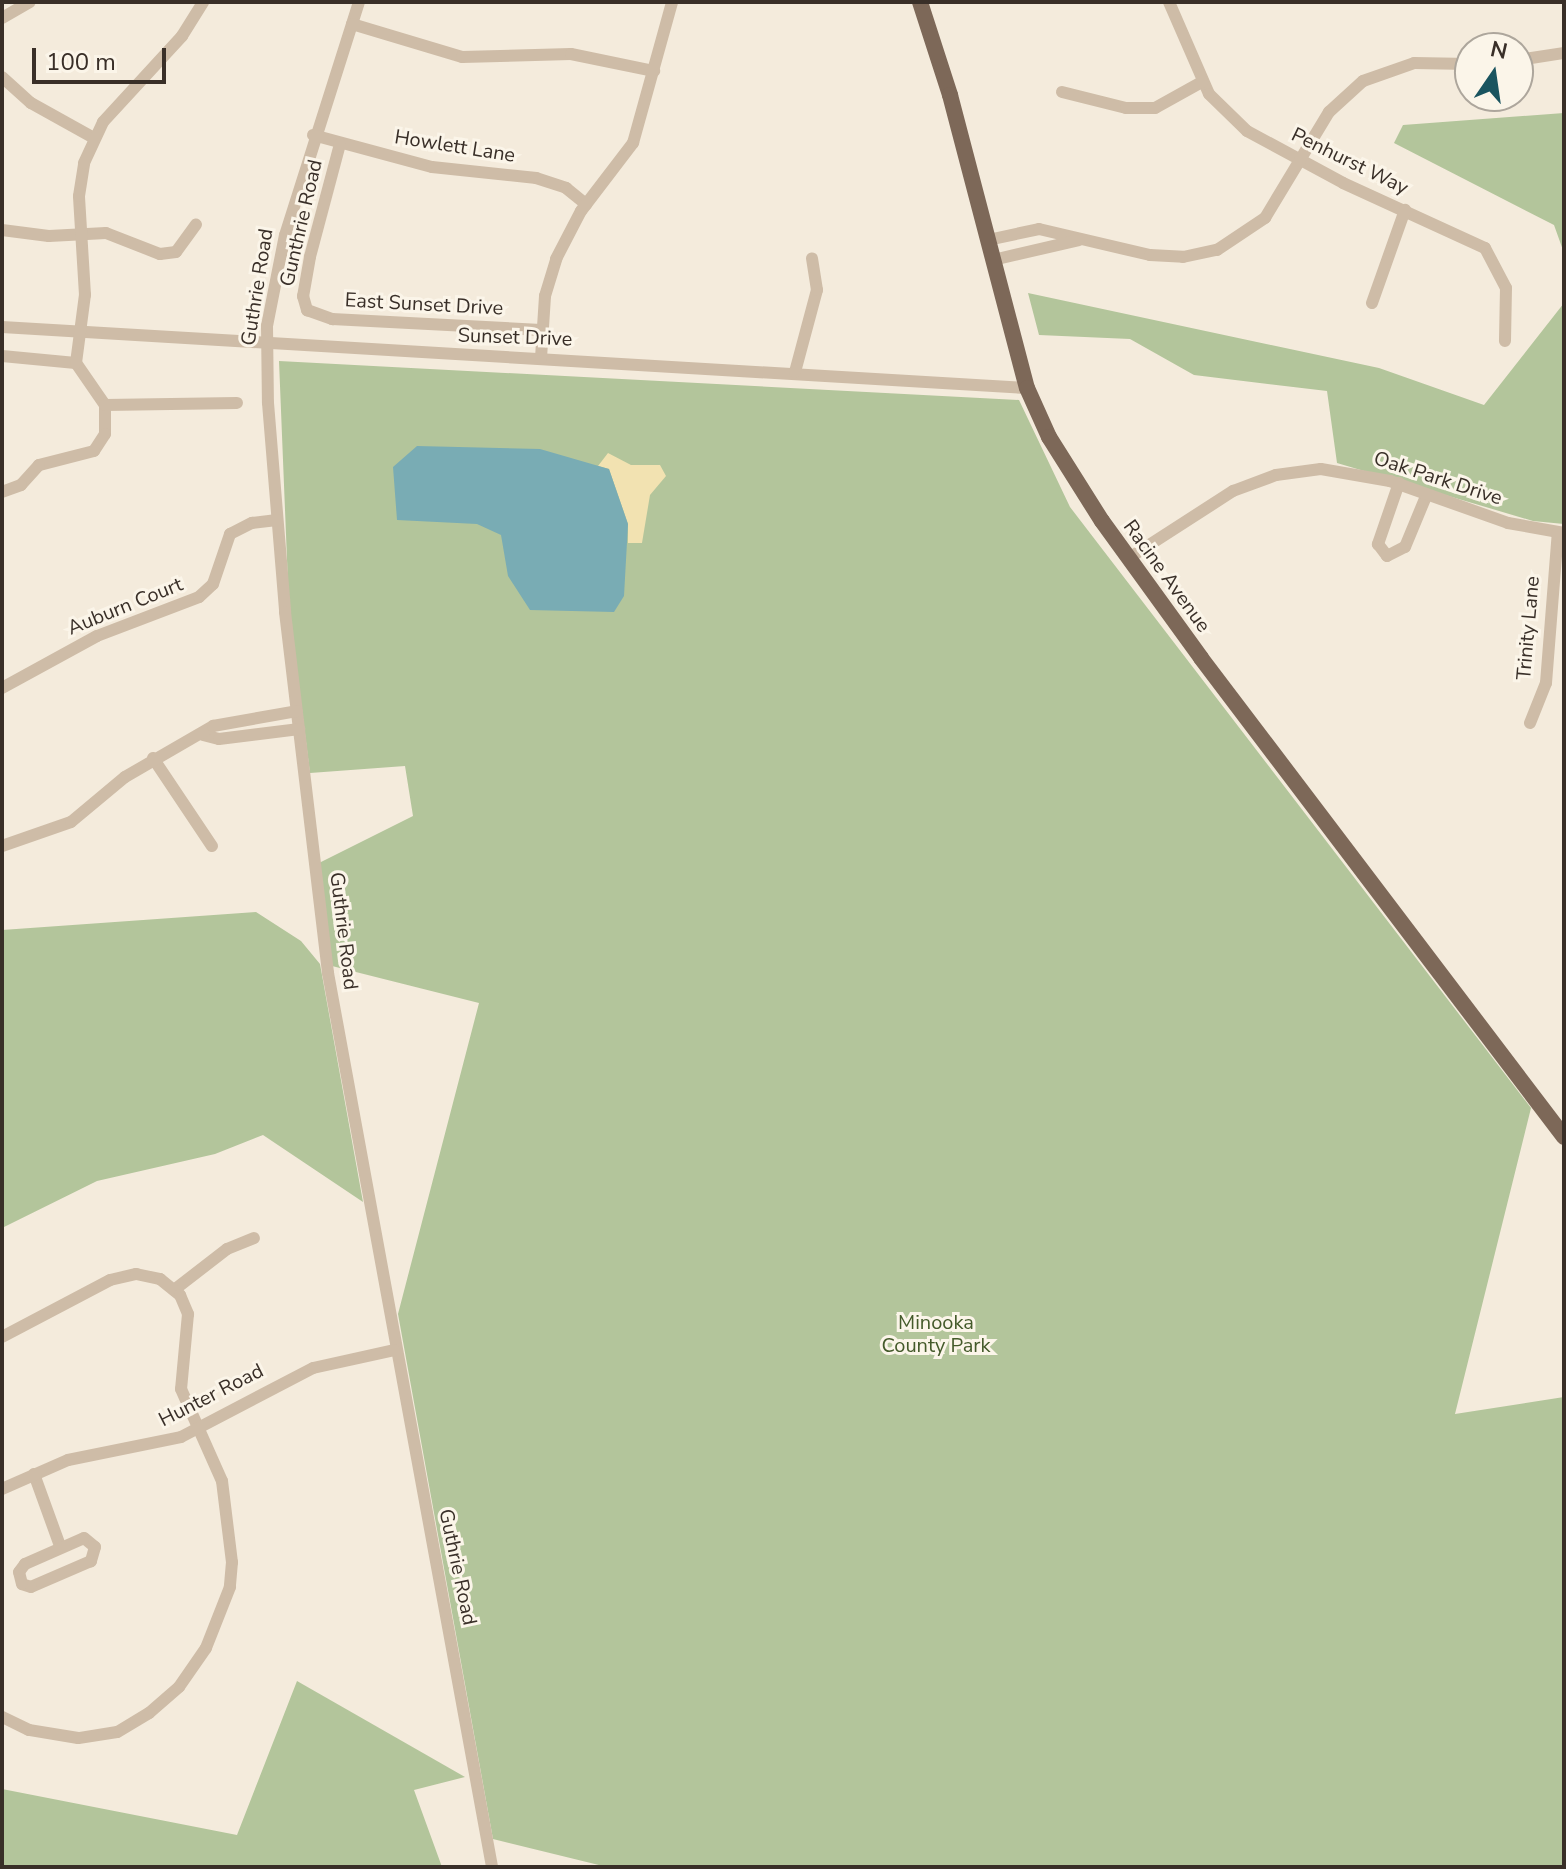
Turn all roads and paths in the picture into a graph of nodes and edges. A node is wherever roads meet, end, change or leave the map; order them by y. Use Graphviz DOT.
graph roads {
  1 [pos="30,2"];
  2 [pos="203,2"];
  3 [pos="359,2"];
  4 [pos="672,2"];
  5 [pos="920,2"];
  6 [pos="1169,2"];
  7 [pos="2,18"];
  8 [pos="352,24"];
  9 [pos="1564,53"];
  10 [pos="1534,58"];
  11 [pos="1454,64"];
  12 [pos="654,71"];
  13 [pos="2,77"];
  14 [pos="1202,82"];
  15 [pos="1062,92"];
  16 [pos="313,135"];
  17 [pos="94,138"];
  18 [pos="340,144"];
  19 [pos="1300,162"];
  20 [pos="586,204"];
  21 [pos="1405,210"];
  22 [pos="196,224"];
  23 [pos="2,230"];
  24 [pos="80,234"];
  25 [pos="988,240"];
  26 [pos="1080,240"];
  27 [pos="812,258"];
  28 [pos="993,260"];
  29 [pos="1372,303"];
  30 [pos="307,310"];
  31 [pos="2,327"];
  32 [pos="541,330"];
  33 [pos="83,332"];
  34 [pos="1505,341"];
  35 [pos="266,345"];
  36 [pos="2,356"];
  37 [pos="541,358"];
  38 [pos="76,363"];
  39 [pos="795,372"];
  40 [pos="1027,388"];
  41 [pos="237,403"];
  42 [pos="105,405"];
  43 [pos="1399,483"];
  44 [pos="2,492"];
  45 [pos="1427,494"];
  46 [pos="277,520"];
  47 [pos="1561,533"];
  48 [pos="1129,558"];
  49 [pos="2,688"];
  50 [pos="297,711"];
  51 [pos="251,718"];
  52 [pos="1530,723"];
  53 [pos="299,729"];
  54 [pos="252,734"];
  55 [pos="203,735"];
  56 [pos="153,758"];
  57 [pos="2,846"];
  58 [pos="212,846"];
  59 [pos="1564,1137"];
  60 [pos="254,1238"];
  61 [pos="174,1290"];
  62 [pos="2,1337"];
  63 [pos="394,1350"];
  64 [pos="197,1429"];
  65 [pos="34,1474"];
  66 [pos="2,1489"];
  67 [pos="60,1546"];
  68 [pos="2,1717"];
  69 [pos="492,1867"];
  1 -- 7 [label="street"];
  2 -- 17 [label="street"];
  3 -- 8 [label="street, Guthrie Road"];
  4 -- 12 [label="street"];
  5 -- 25 [label="main road, Racine Avenue"];
  6 -- 14 [label="street, Penhurst Way"];
  8 -- 12 [label="street"];
  8 -- 16 [label="street, Guthrie Road"];
  9 -- 10 [label="street"];
  11 -- 19 [label="street"];
  12 -- 20 [label="street"];
  13 -- 17 [label="street"];
  14 -- 15 [label="street"];
  14 -- 19 [label="street, Penhurst Way"];
  16 -- 18 [label="street, Howlett Lane"];
  16 -- 35 [label="street, Guthrie Road"];
  17 -- 24 [label="street"];
  18 -- 20 [label="street, Howlett Lane"];
  18 -- 30 [label="street, Gunthrie Road"];
  19 -- 21 [label="street, Penhurst Way"];
  19 -- 26 [label="street"];
  20 -- 32 [label="street"];
  21 -- 29 [label="street"];
  21 -- 34 [label="street, Penhurst Way"];
  22 -- 24 [label="street"];
  23 -- 24 [label="street"];
  24 -- 33 [label="street"];
  25 -- 26 [label="street"];
  25 -- 28 [label="main road, Racine Avenue"];
  26 -- 28 [label="street"];
  27 -- 39 [label="street"];
  28 -- 40 [label="main road, Racine Avenue"];
  30 -- 32 [label="street, East Sunset Drive"];
  31 -- 33 [label="street, Sunset Drive"];
  32 -- 37 [label="street"];
  33 -- 35 [label="street, Sunset Drive"];
  33 -- 38 [label="street"];
  35 -- 37 [label="street, Sunset Drive"];
  35 -- 46 [label="street, Guthrie Road"];
  36 -- 38 [label="street"];
  37 -- 39 [label="street, Sunset Drive"];
  38 -- 42 [label="street"];
  39 -- 40 [label="street, Sunset Drive"];
  40 -- 48 [label="main road, Racine Avenue"];
  41 -- 42 [label="street"];
  42 -- 44 [label="street"];
  43 -- 45 [label="street, Oak Park Drive"];
  43 -- 45 [label="street"];
  43 -- 48 [label="street, Oak Park Drive"];
  45 -- 47 [label="street, Oak Park Drive"];
  46 -- 49 [label="street, Auburn Court"];
  46 -- 50 [label="street, Guthrie Road"];
  47 -- 52 [label="street, Trinity Lane"];
  48 -- 59 [label="main road, Racine Avenue"];
  50 -- 51 [label="street"];
  50 -- 53 [label="street, Guthrie Road"];
  51 -- 54 [label="street"];
  51 -- 55 [label="street"];
  53 -- 54 [label="street"];
  53 -- 63 [label="street, Guthrie Road"];
  54 -- 55 [label="street"];
  55 -- 56 [label="street"];
  56 -- 57 [label="street"];
  56 -- 58 [label="street"];
  60 -- 61 [label="street"];
  61 -- 62 [label="street"];
  61 -- 64 [label="street"];
  63 -- 64 [label="street, Hunter Road"];
  63 -- 69 [label="street, Guthrie Road"];
  64 -- 65 [label="street, Hunter Road"];
  64 -- 68 [label="street"];
  65 -- 66 [label="street, Hunter Road"];
  65 -- 67 [label="street"];
  67 -- 67 [label="street"];
}
